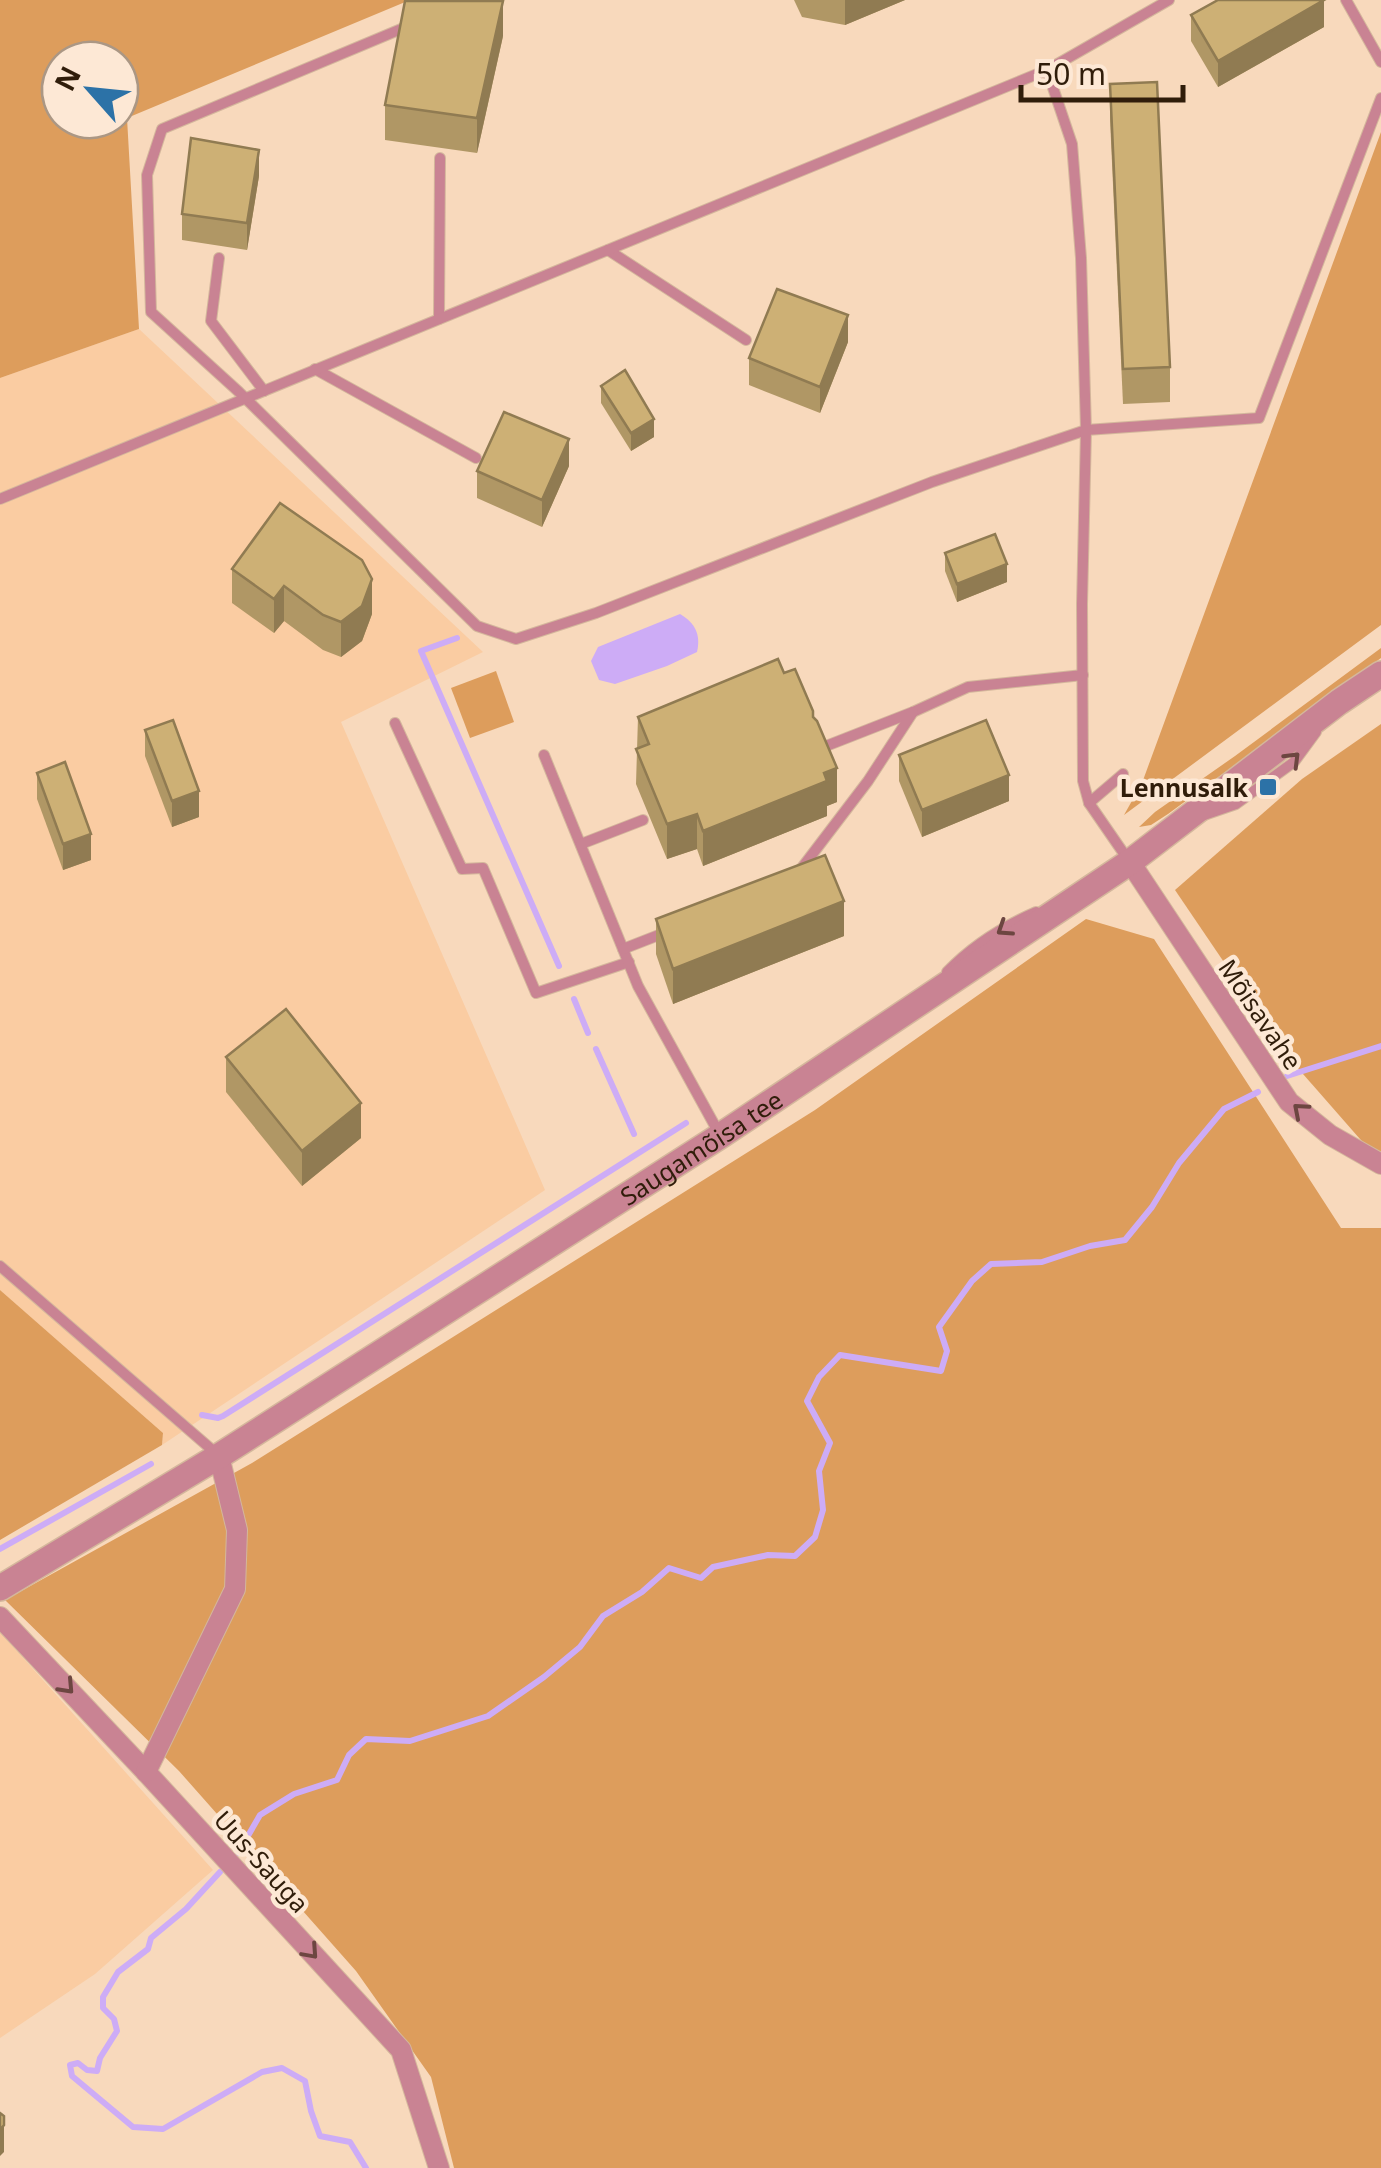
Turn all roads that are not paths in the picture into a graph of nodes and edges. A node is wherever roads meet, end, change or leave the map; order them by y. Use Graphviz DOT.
graph roads {
  1 [pos="1170,0"];
  2 [pos="1346,0"];
  3 [pos="433,15"];
  4 [pos="1381,62"];
  5 [pos="1047,70"];
  6 [pos="1381,98"];
  7 [pos="440,158"];
  8 [pos="608,250"];
  9 [pos="219,258"];
  10 [pos="439,319"];
  11 [pos="746,340"];
  12 [pos="315,369"];
  13 [pos="264,391"];
  14 [pos="246,399"];
  15 [pos="1086,430"];
  16 [pos="476,458"];
  17 [pos="0,499"];
  18 [pos="1381,674"];
  19 [pos="1083,675"];
  20 [pos="913,712"];
  21 [pos="395,723"];
  22 [pos="821,748"];
  23 [pos="544,755"];
  24 [pos="1123,774"];
  25 [pos="1089,803"];
  26 [pos="643,820"];
  27 [pos="580,844"];
  28 [pos="1130,862"];
  29 [pos="792,876"];
  30 [pos="677,929"];
  31 [pos="623,949"];
  32 [pos="629,962"];
  33 [pos="720,1136"];
  34 [pos="1381,1164"];
  35 [pos="0,1266"];
  36 [pos="219,1456"];
  37 [pos="0,1588"];
  38 [pos="0,1616"];
  39 [pos="146,1772"];
  40 [pos="439,2168"];
  1 -- 5 [label="lane"];
  2 -- 4 [label="lane"];
  3 -- 14 [label="lane"];
  5 -- 8 [label="lane"];
  5 -- 15 [label="lane"];
  6 -- 15 [label="lane"];
  7 -- 10 [label="lane"];
  8 -- 10 [label="lane"];
  8 -- 11 [label="lane"];
  9 -- 13 [label="lane"];
  10 -- 12 [label="lane"];
  12 -- 13 [label="lane"];
  12 -- 16 [label="lane"];
  13 -- 14 [label="lane"];
  14 -- 15 [label="lane"];
  14 -- 17 [label="lane"];
  15 -- 19 [label="lane"];
  18 -- 28 [label="street, Saugamõisa tee"];
  19 -- 20 [label="lane"];
  19 -- 25 [label="lane"];
  20 -- 22 [label="lane"];
  20 -- 29 [label="lane"];
  21 -- 32 [label="lane"];
  23 -- 27 [label="lane"];
  24 -- 25 [label="lane"];
  25 -- 28 [label="lane"];
  26 -- 27 [label="lane"];
  27 -- 31 [label="lane"];
  28 -- 33 [label="street, Saugamõisa tee"];
  34 -- 28 [label="street, Mõisavahe, one-way"];
  30 -- 31 [label="lane"];
  31 -- 32 [label="lane"];
  32 -- 33 [label="lane"];
  33 -- 36 [label="street, Saugamõisa tee"];
  35 -- 36 [label="lane"];
  36 -- 37 [label="street, Saugamõisa tee"];
  36 -- 39 [label="street"];
  38 -- 39 [label="street, Uus-Sauga, one-way"];
  39 -- 40 [label="street, Uus-Sauga, one-way"];
}
